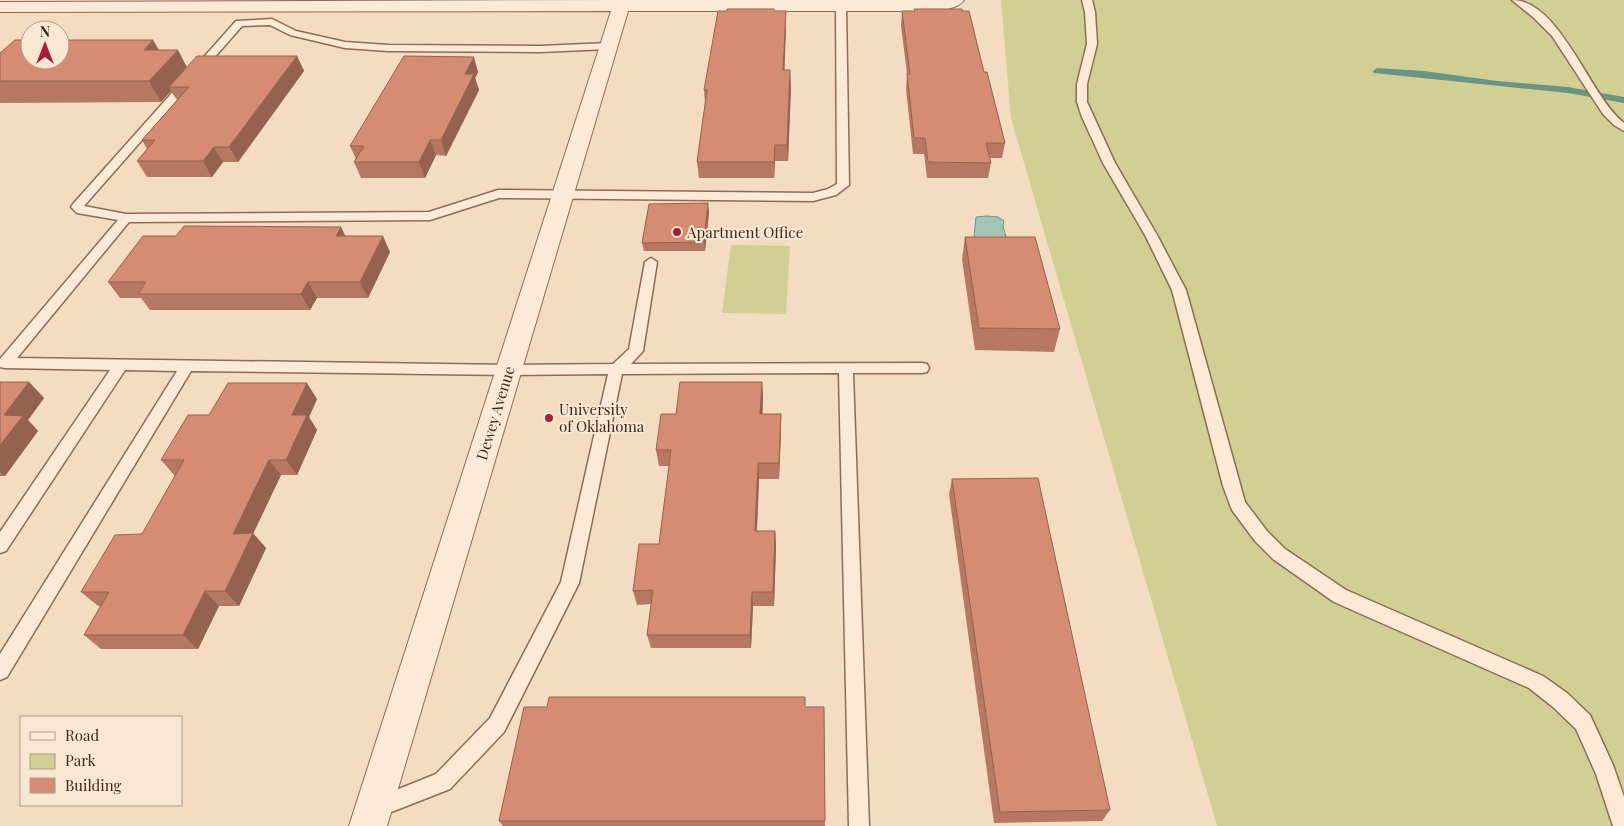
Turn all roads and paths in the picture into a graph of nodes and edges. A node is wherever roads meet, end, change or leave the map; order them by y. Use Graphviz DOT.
graph roads {
  1 [pos="956,0"];
  2 [pos="1087,0"];
  3 [pos="1517,0"];
  4 [pos="622,3"];
  5 [pos="841,6"];
  6 [pos="0,7"];
  7 [pos="267,7"];
  8 [pos="253,23"];
  9 [pos="609,46"];
  10 [pos="1624,128"];
  11 [pos="563,194"];
  12 [pos="126,218"];
  13 [pos="651,262"];
  14 [pos="121,365"];
  15 [pos="187,366"];
  16 [pos="846,368"];
  17 [pos="922,368"];
  18 [pos="616,369"];
  19 [pos="509,370"];
  20 [pos="0,546"];
  21 [pos="0,671"];
  22 [pos="370,818"];
  23 [pos="859,826"];
  24 [pos="1623,826"];
  1 -- 5 [label="street"];
  2 -- 24 [label="lane"];
  3 -- 10 [label="lane"];
  4 -- 5 [label="street"];
  4 -- 7 [label="street"];
  4 -- 9 [label="street, Dewey Avenue"];
  5 -- 11 [label="lane"];
  6 -- 7 [label="street"];
  7 -- 8 [label="lane"];
  8 -- 9 [label="lane"];
  8 -- 12 [label="lane"];
  9 -- 11 [label="street, Dewey Avenue"];
  11 -- 12 [label="lane"];
  11 -- 19 [label="street, Dewey Avenue"];
  12 -- 14 [label="lane"];
  13 -- 18 [label="lane"];
  14 -- 15 [label="lane"];
  14 -- 20 [label="lane"];
  15 -- 19 [label="lane"];
  15 -- 21 [label="lane"];
  16 -- 17 [label="lane"];
  16 -- 18 [label="lane"];
  16 -- 23 [label="lane"];
  18 -- 19 [label="lane"];
  18 -- 22 [label="lane"];
  19 -- 22 [label="street, Dewey Avenue"];
}
